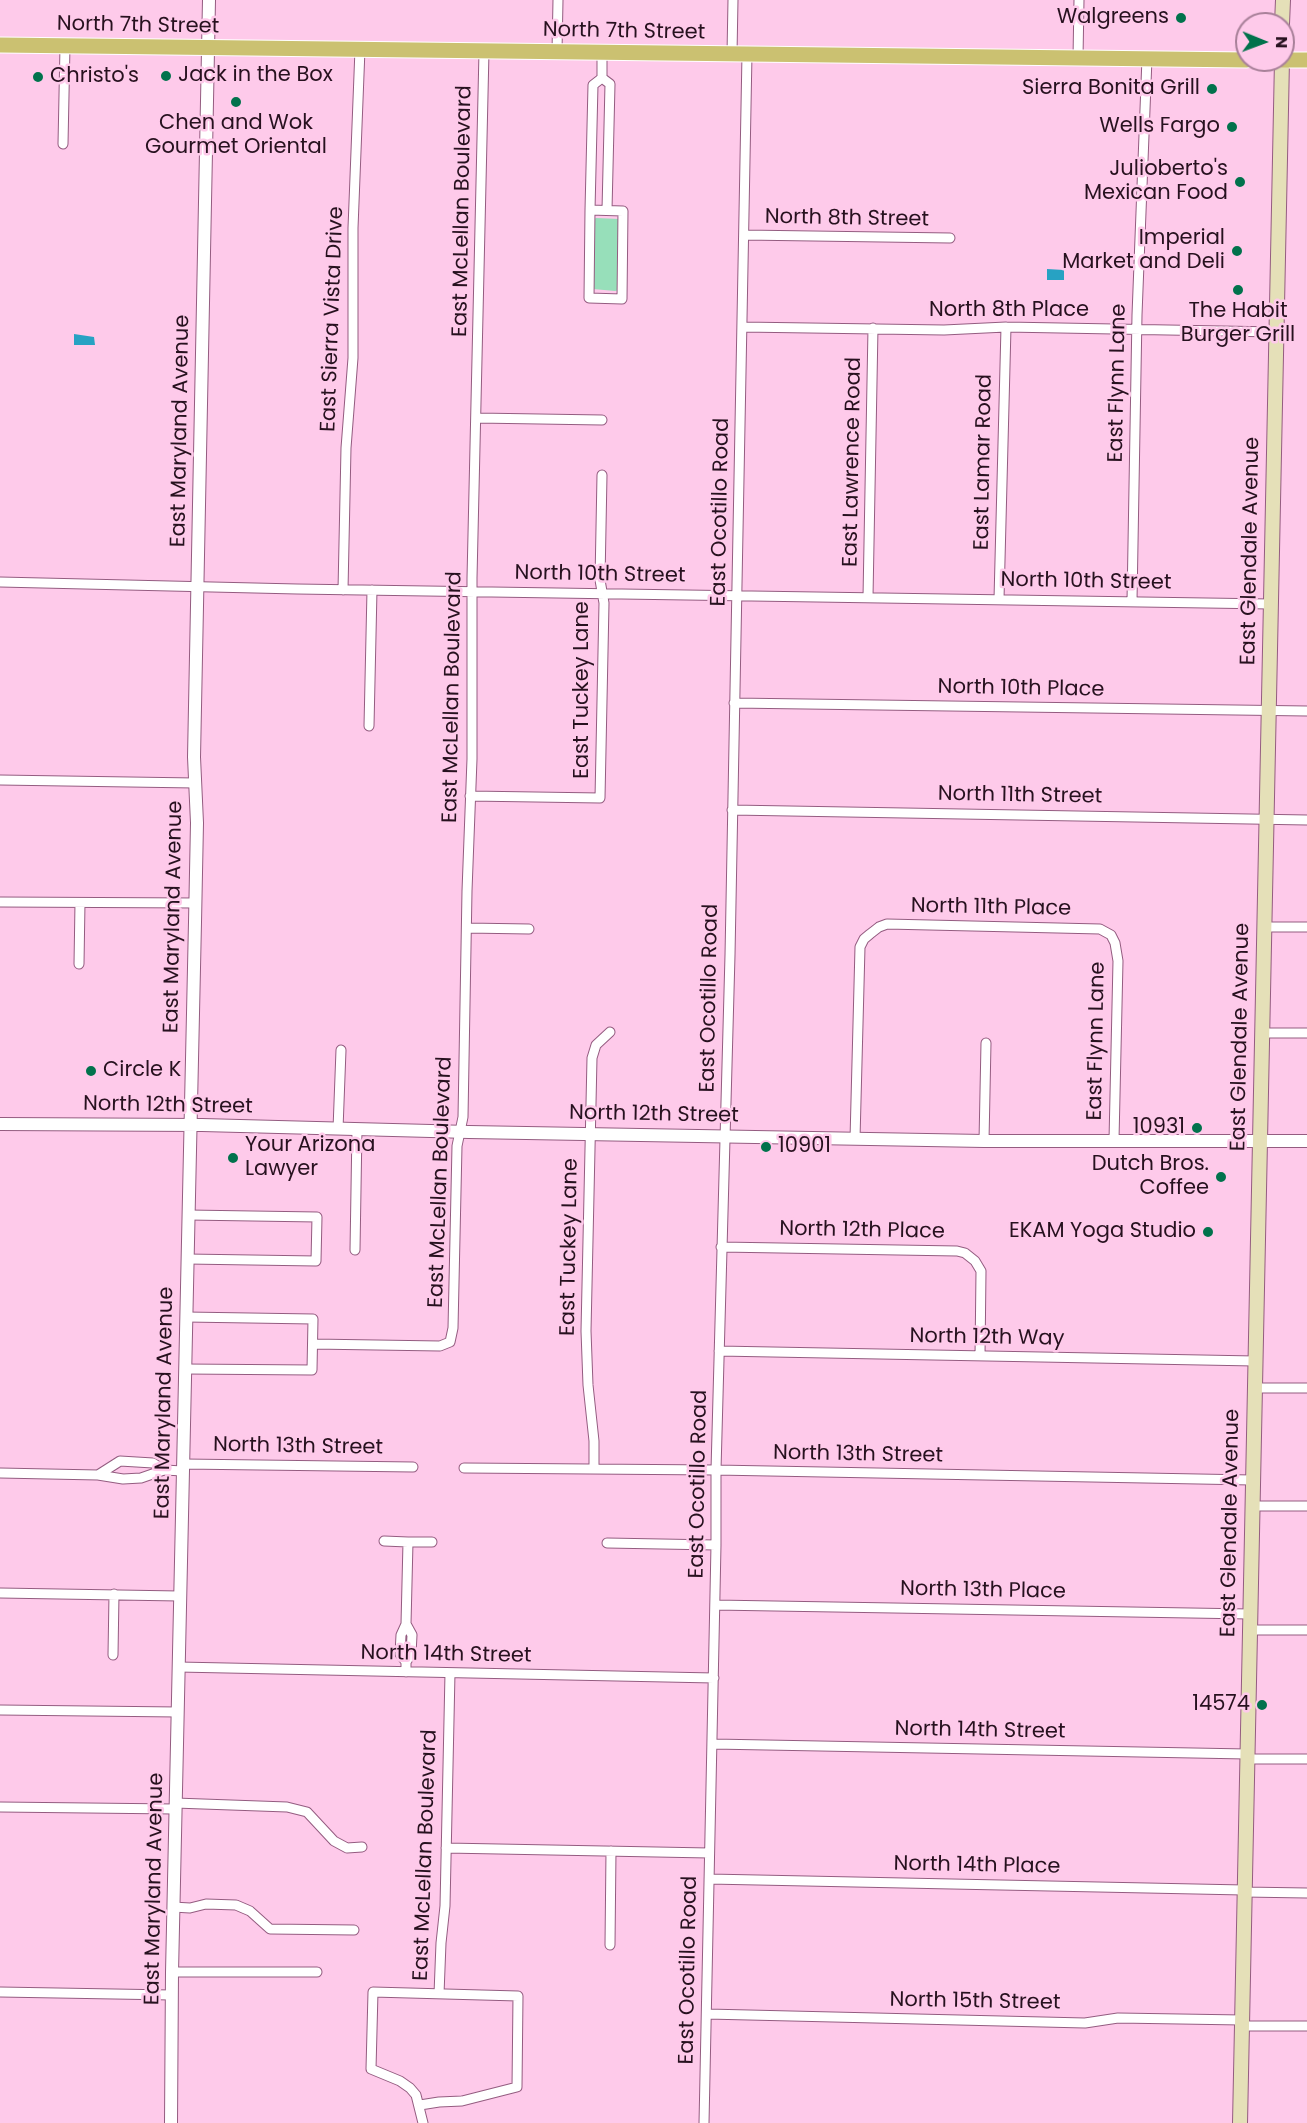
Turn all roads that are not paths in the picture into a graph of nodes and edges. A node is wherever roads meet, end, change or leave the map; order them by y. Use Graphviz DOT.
graph roads {
  1 [pos="209,0"];
  2 [pos="558,0"];
  3 [pos="734,0"];
  4 [pos="1079,0"];
  5 [pos="0,45"];
  6 [pos="65,46"];
  7 [pos="207,48"];
  8 [pos="360,49"];
  9 [pos="484,51"];
  10 [pos="557,52"];
  11 [pos="602,52"];
  12 [pos="740,54"];
  13 [pos="1078,58"];
  14 [pos="1147,58"];
  15 [pos="1235,60"];
  16 [pos="1282,72"];
  17 [pos="602,78"];
  18 [pos="63,144"];
  19 [pos="590,210"];
  20 [pos="607,210"];
  21 [pos="744,235"];
  22 [pos="950,238"];
  23 [pos="742,327"];
  24 [pos="1006,327"];
  25 [pos="873,328"];
  26 [pos="1137,330"];
  27 [pos="1276,332"];
  28 [pos="477,418"];
  29 [pos="602,420"];
  30 [pos="602,475"];
  31 [pos="0,582"];
  32 [pos="198,586"];
  33 [pos="343,590"];
  34 [pos="372,590"];
  35 [pos="473,592"];
  36 [pos="602,592"];
  37 [pos="737,595"];
  38 [pos="868,597"];
  39 [pos="999,599"];
  40 [pos="1131,601"];
  41 [pos="1271,604"];
  42 [pos="734,703"];
  43 [pos="1269,711"];
  44 [pos="1307,711"];
  45 [pos="369,726"];
  46 [pos="0,780"];
  47 [pos="195,783"];
  48 [pos="470,796"];
  49 [pos="732,810"];
  50 [pos="1266,818"];
  51 [pos="1307,820"];
  52 [pos="0,902"];
  53 [pos="80,903"];
  54 [pos="196,903"];
  55 [pos="1264,927"];
  56 [pos="1307,927"];
  57 [pos="466,928"];
  58 [pos="528,928"];
  59 [pos="1115,943"];
  60 [pos="79,964"];
  61 [pos="610,1032"];
  62 [pos="1262,1033"];
  63 [pos="1307,1033"];
  64 [pos="986,1043"];
  65 [pos="341,1050"];
  66 [pos="0,1124"];
  67 [pos="190,1125"];
  68 [pos="338,1129"];
  69 [pos="357,1129"];
  70 [pos="460,1132"];
  71 [pos="591,1134"];
  72 [pos="725,1136"];
  73 [pos="855,1139"];
  74 [pos="1114,1140"];
  75 [pos="1259,1140"];
  76 [pos="984,1141"];
  77 [pos="1307,1141"];
  78 [pos="188,1215"];
  79 [pos="721,1247"];
  80 [pos="355,1250"];
  81 [pos="187,1259"];
  82 [pos="186,1317"];
  83 [pos="313,1344"];
  84 [pos="719,1352"];
  85 [pos="980,1356"];
  86 [pos="1255,1361"];
  87 [pos="185,1369"];
  88 [pos="1254,1388"];
  89 [pos="1307,1388"];
  90 [pos="183,1467"];
  91 [pos="413,1467"];
  92 [pos="464,1468"];
  93 [pos="594,1469"];
  94 [pos="164,1470"];
  95 [pos="716,1470"];
  96 [pos="0,1473"];
  97 [pos="98,1476"];
  98 [pos="1252,1480"];
  99 [pos="1252,1506"];
  100 [pos="1307,1506"];
  101 [pos="384,1541"];
  102 [pos="408,1542"];
  103 [pos="432,1542"];
  104 [pos="608,1544"];
  105 [pos="716,1545"];
  106 [pos="0,1593"];
  107 [pos="114,1594"];
  108 [pos="179,1596"];
  109 [pos="715,1605"];
  110 [pos="1250,1614"];
  111 [pos="406,1624"];
  112 [pos="1250,1630"];
  113 [pos="1307,1630"];
  114 [pos="401,1643"];
  115 [pos="411,1643"];
  116 [pos="113,1655"];
  117 [pos="178,1667"];
  118 [pos="406,1667"];
  119 [pos="450,1673"];
  120 [pos="714,1678"];
  121 [pos="0,1710"];
  122 [pos="178,1712"];
  123 [pos="713,1744"];
  124 [pos="1247,1756"];
  125 [pos="1307,1760"];
  126 [pos="175,1806"];
  127 [pos="0,1807"];
  128 [pos="362,1847"];
  129 [pos="446,1848"];
  130 [pos="611,1851"];
  131 [pos="710,1853"];
  132 [pos="710,1879"];
  133 [pos="1244,1891"];
  134 [pos="1307,1893"];
  135 [pos="173,1907"];
  136 [pos="354,1930"];
  137 [pos="610,1945"];
  138 [pos="172,1972"];
  139 [pos="317,1972"];
  140 [pos="0,1992"];
  141 [pos="439,1994"];
  142 [pos="172,1995"];
  143 [pos="706,2014"];
  144 [pos="1242,2023"];
  145 [pos="1307,2026"];
  146 [pos="420,2106"];
  147 [pos="171,2123"];
  148 [pos="423,2123"];
  149 [pos="704,2123"];
  150 [pos="1240,2123"];
  1 -- 7 [label="street, East Maryland Avenue"];
  2 -- 10 [label="street"];
  3 -- 12 [label="street, East Ocotillo Road"];
  4 -- 13 [label="street"];
  5 -- 6 [label="main road, North 7th Street"];
  6 -- 7 [label="main road, North 7th Street"];
  6 -- 18 [label="street"];
  7 -- 8 [label="main road, North 7th Street"];
  7 -- 32 [label="street, East Maryland Avenue"];
  8 -- 9 [label="main road, North 7th Street"];
  8 -- 33 [label="street, East Sierra Vista Drive"];
  9 -- 10 [label="main road, North 7th Street"];
  9 -- 28 [label="street, East McLellan Boulevard"];
  10 -- 11 [label="main road, North 7th Street"];
  11 -- 12 [label="main road, North 7th Street"];
  11 -- 17 [label="street"];
  12 -- 13 [label="main road, North 7th Street"];
  12 -- 21 [label="street, East Ocotillo Road"];
  13 -- 14 [label="main road, North 7th Street"];
  14 -- 15 [label="main road, North 7th Street"];
  14 -- 26 [label="street, East Flynn Lane"];
  16 -- 27 [label="main road, East Glendale Avenue"];
  17 -- 19 [label="street"];
  17 -- 20 [label="street"];
  19 -- 20 [label="street"];
  19 -- 20 [label="street"];
  21 -- 22 [label="street, North 8th Street"];
  21 -- 23 [label="street, East Ocotillo Road"];
  23 -- 25 [label="street, North 8th Place"];
  23 -- 37 [label="street, East Ocotillo Road"];
  24 -- 25 [label="street, North 8th Place"];
  24 -- 26 [label="street, North 8th Place"];
  24 -- 39 [label="street, East Lamar Road"];
  25 -- 38 [label="street, East Lawrence Road"];
  26 -- 27 [label="street, North 8th Place"];
  26 -- 40 [label="street, East Flynn Lane"];
  27 -- 41 [label="main road, East Glendale Avenue"];
  28 -- 29 [label="street"];
  28 -- 35 [label="street, East McLellan Boulevard"];
  30 -- 36 [label="street, East Tuckey Lane"];
  31 -- 32 [label="street, North 10th Street"];
  32 -- 33 [label="street, North 10th Street"];
  32 -- 47 [label="street, East Maryland Avenue"];
  33 -- 34 [label="street, North 10th Street"];
  34 -- 35 [label="street, North 10th Street"];
  34 -- 45 [label="street"];
  35 -- 36 [label="street, North 10th Street"];
  35 -- 48 [label="street, East McLellan Boulevard"];
  36 -- 37 [label="street, North 10th Street"];
  36 -- 48 [label="street, East Tuckey Lane"];
  37 -- 38 [label="street, North 10th Street"];
  37 -- 42 [label="street, East Ocotillo Road"];
  38 -- 39 [label="street, North 10th Street"];
  39 -- 40 [label="street, North 10th Street"];
  40 -- 41 [label="street, North 10th Street"];
  41 -- 43 [label="main road, East Glendale Avenue"];
  42 -- 43 [label="street, North 10th Place"];
  42 -- 49 [label="street, East Ocotillo Road"];
  43 -- 44 [label="street, North 10th Place"];
  43 -- 50 [label="main road, East Glendale Avenue"];
  46 -- 47 [label="street"];
  47 -- 54 [label="street, East Maryland Avenue"];
  48 -- 57 [label="street, East McLellan Boulevard"];
  49 -- 50 [label="street, North 11th Street"];
  49 -- 72 [label="street, East Ocotillo Road"];
  50 -- 51 [label="street, North 11th Street"];
  50 -- 55 [label="main road, East Glendale Avenue"];
  52 -- 53 [label="street"];
  53 -- 54 [label="street"];
  53 -- 60 [label="street"];
  54 -- 67 [label="street, East Maryland Avenue"];
  55 -- 56 [label="street"];
  55 -- 62 [label="main road, East Glendale Avenue"];
  57 -- 58 [label="street"];
  57 -- 70 [label="street, East McLellan Boulevard"];
  59 -- 73 [label="street, North 11th Place"];
  59 -- 74 [label="street, East Flynn Lane"];
  61 -- 71 [label="street, East Tuckey Lane"];
  62 -- 63 [label="street"];
  62 -- 75 [label="main road, East Glendale Avenue"];
  64 -- 76 [label="street"];
  65 -- 68 [label="street"];
  66 -- 67 [label="street, North 12th Street"];
  67 -- 68 [label="street, North 12th Street"];
  67 -- 78 [label="street, East Maryland Avenue"];
  68 -- 69 [label="street, North 12th Street"];
  69 -- 70 [label="street, North 12th Street"];
  69 -- 80 [label="street"];
  70 -- 71 [label="street, North 12th Street"];
  70 -- 83 [label="street, East McLellan Boulevard"];
  71 -- 72 [label="street, North 12th Street"];
  71 -- 93 [label="street, East Tuckey Lane"];
  72 -- 73 [label="street, North 12th Street"];
  72 -- 79 [label="street, East Ocotillo Road"];
  73 -- 76 [label="street, North 12th Street"];
  74 -- 75 [label="street, North 12th Street"];
  74 -- 76 [label="street, North 12th Street"];
  75 -- 77 [label="street, North 12th Street"];
  75 -- 86 [label="main road, East Glendale Avenue"];
  78 -- 81 [label="street, East Maryland Avenue"];
  78 -- 81 [label="street"];
  79 -- 84 [label="street, East Ocotillo Road"];
  79 -- 85 [label="street, North 12th Place"];
  81 -- 82 [label="street, East Maryland Avenue"];
  82 -- 83 [label="street"];
  82 -- 87 [label="street, East Maryland Avenue"];
  83 -- 87 [label="street"];
  84 -- 85 [label="street, North 12th Way"];
  84 -- 95 [label="street, East Ocotillo Road"];
  85 -- 86 [label="street, North 12th Way"];
  86 -- 88 [label="main road, East Glendale Avenue"];
  87 -- 90 [label="street, East Maryland Avenue"];
  88 -- 89 [label="street"];
  88 -- 98 [label="main road, East Glendale Avenue"];
  90 -- 91 [label="street, North 13th Street"];
  90 -- 94 [label="street, North 13th Street"];
  90 -- 108 [label="street, East Maryland Avenue"];
  92 -- 93 [label="street, North 13th Street"];
  93 -- 95 [label="street, North 13th Street"];
  94 -- 97 [label="street, North 13th Street"];
  94 -- 97 [label="street, North 13th Street"];
  95 -- 98 [label="street, North 13th Street"];
  95 -- 105 [label="street, East Ocotillo Road"];
  96 -- 97 [label="street, North 13th Street"];
  98 -- 99 [label="main road, East Glendale Avenue"];
  99 -- 100 [label="street"];
  99 -- 110 [label="main road, East Glendale Avenue"];
  101 -- 102 [label="street"];
  102 -- 103 [label="street"];
  102 -- 111 [label="street"];
  104 -- 105 [label="street"];
  105 -- 109 [label="street, East Ocotillo Road"];
  106 -- 107 [label="street"];
  107 -- 108 [label="street"];
  107 -- 116 [label="street"];
  108 -- 117 [label="street, East Maryland Avenue"];
  109 -- 110 [label="street, North 13th Place"];
  109 -- 120 [label="street, East Ocotillo Road"];
  110 -- 112 [label="main road, East Glendale Avenue"];
  111 -- 114 [label="street"];
  111 -- 115 [label="street"];
  112 -- 113 [label="street"];
  112 -- 124 [label="main road, East Glendale Avenue"];
  114 -- 115 [label="street"];
  114 -- 118 [label="street"];
  115 -- 118 [label="street"];
  117 -- 118 [label="street, North 14th Street"];
  117 -- 122 [label="street, East Maryland Avenue"];
  118 -- 119 [label="street, North 14th Street"];
  119 -- 120 [label="street, North 14th Street"];
  119 -- 129 [label="street, East McLellan Boulevard"];
  120 -- 123 [label="street, East Ocotillo Road"];
  121 -- 122 [label="street"];
  122 -- 126 [label="street, East Maryland Avenue"];
  123 -- 124 [label="street, North 14th Street"];
  123 -- 131 [label="street, East Ocotillo Road"];
  124 -- 125 [label="street, North 14th Street"];
  124 -- 133 [label="main road, East Glendale Avenue"];
  126 -- 127 [label="street"];
  126 -- 128 [label="street"];
  126 -- 135 [label="street, East Maryland Avenue"];
  129 -- 130 [label="street"];
  129 -- 141 [label="street, East McLellan Boulevard"];
  130 -- 131 [label="street"];
  130 -- 137 [label="street"];
  131 -- 132 [label="street, East Ocotillo Road"];
  132 -- 133 [label="street, North 14th Place"];
  132 -- 143 [label="street, East Ocotillo Road"];
  133 -- 134 [label="street, North 14th Place"];
  133 -- 144 [label="main road, East Glendale Avenue"];
  135 -- 136 [label="street"];
  135 -- 138 [label="street, East Maryland Avenue"];
  138 -- 139 [label="street"];
  138 -- 142 [label="street, East Maryland Avenue"];
  140 -- 142 [label="street"];
  141 -- 146 [label="street, East McLellan Boulevard"];
  141 -- 146 [label="street"];
  142 -- 147 [label="street, East Maryland Avenue"];
  143 -- 144 [label="street, North 15th Street"];
  143 -- 149 [label="street, East Ocotillo Road"];
  144 -- 145 [label="street, North 15th Street"];
  144 -- 150 [label="main road, East Glendale Avenue"];
  146 -- 148 [label="street, East McLellan Boulevard"];
}
